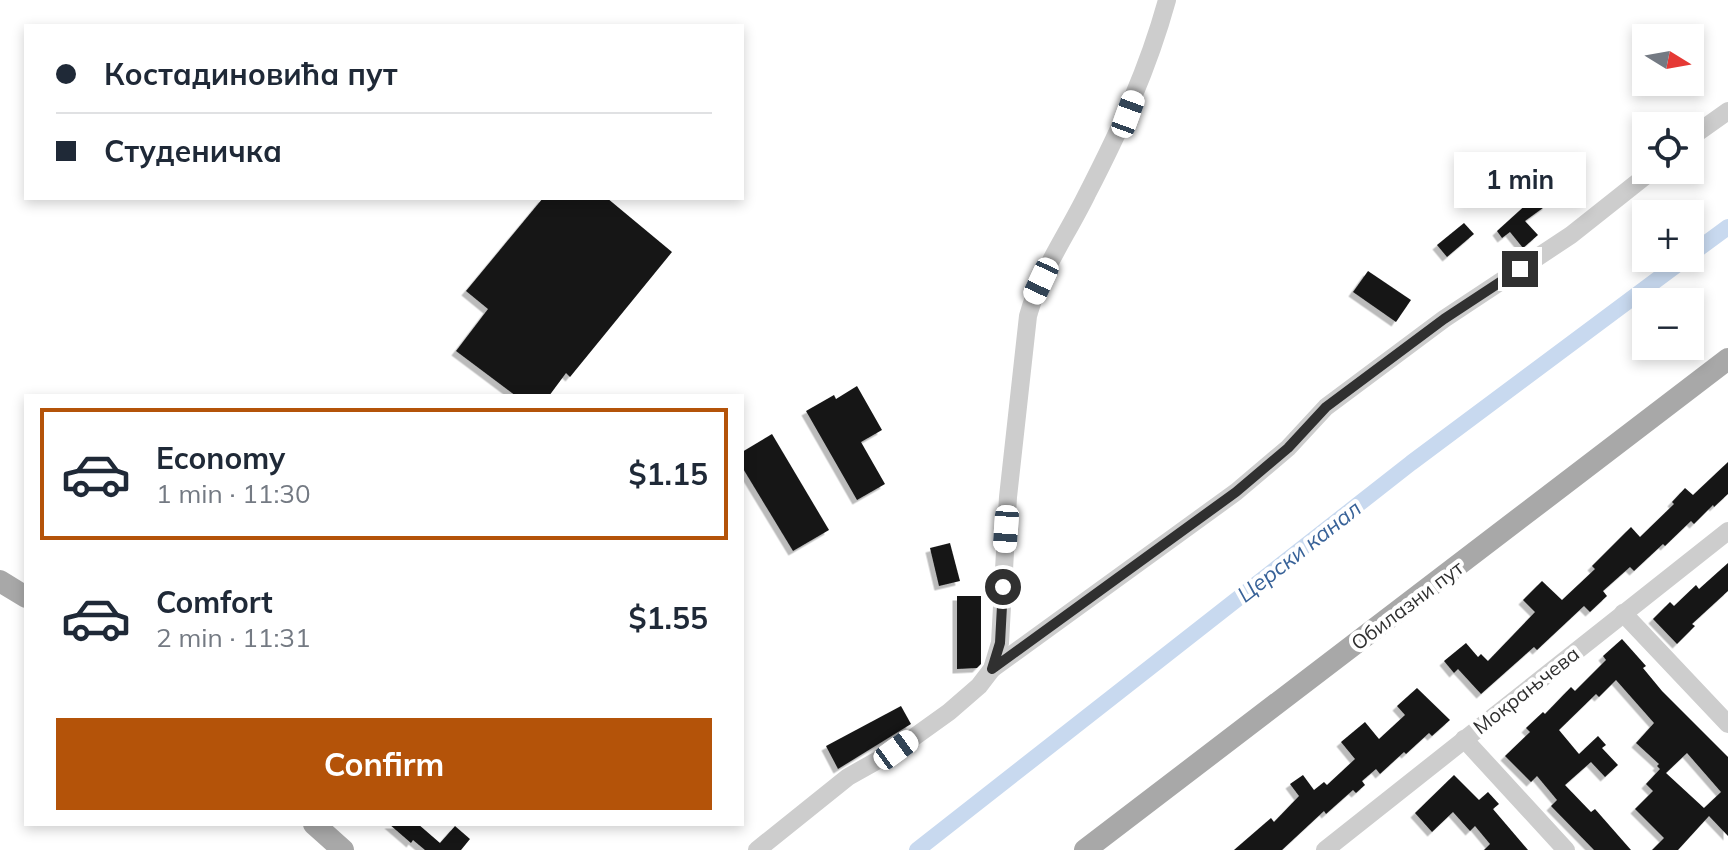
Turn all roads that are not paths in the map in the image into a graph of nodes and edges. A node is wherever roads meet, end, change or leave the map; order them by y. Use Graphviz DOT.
graph roads {
  1 [pos="1167,0"];
  2 [pos="1728,111"];
  3 [pos="1704,128"];
  4 [pos="1635,184"];
  5 [pos="1728,359"];
  6 [pos="1728,531"];
  7 [pos="0,581"];
  8 [pos="24,596"];
  9 [pos="1623,613"];
  10 [pos="992,669"];
  11 [pos="1728,724"];
  12 [pos="1464,739"];
  13 [pos="316,826"];
  14 [pos="343,850"];
  15 [pos="757,850"];
  16 [pos="1085,850"];
  17 [pos="1325,850"];
  18 [pos="1566,850"];
  1 -- 10 [label="street"];
  2 -- 3 [label="street"];
  4 -- 10 [label="street"];
  5 -- 16 [label="main road, Обилазни пут"];
  6 -- 9 [label="street, Мокрањчева"];
  7 -- 8 [label="main road"];
  9 -- 11 [label="street"];
  9 -- 12 [label="street, Мокрањчева"];
  10 -- 15 [label="street"];
  12 -- 17 [label="street, Мокрањчева"];
  12 -- 18 [label="street"];
  13 -- 14 [label="main road"];
}
